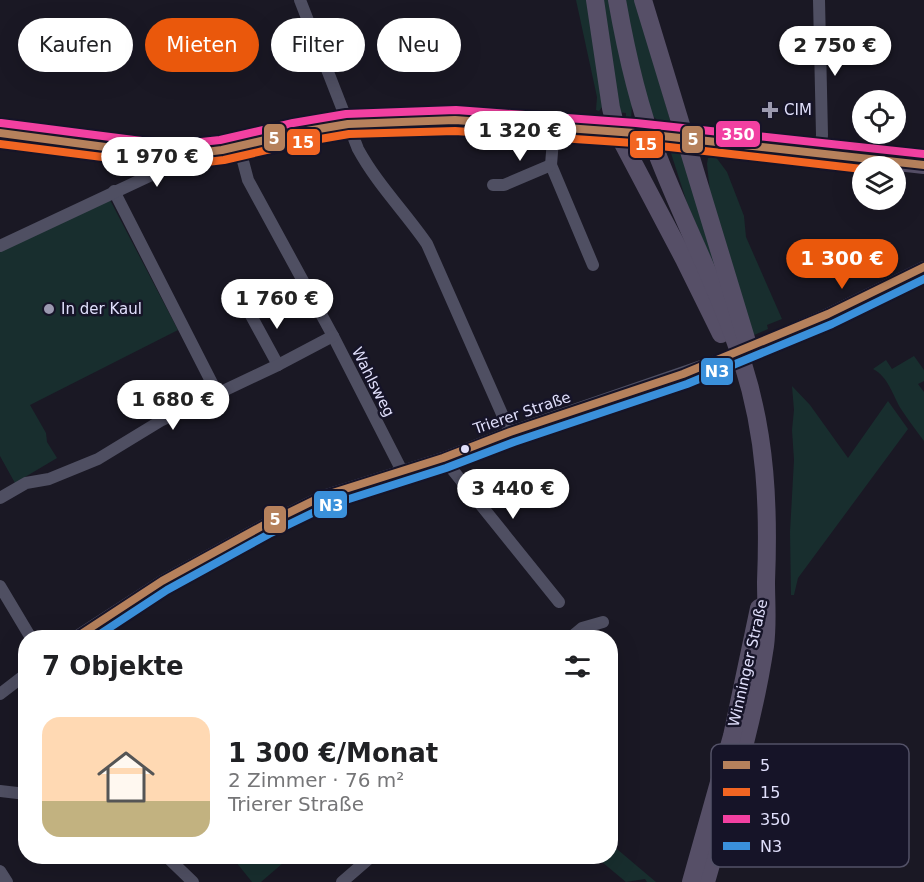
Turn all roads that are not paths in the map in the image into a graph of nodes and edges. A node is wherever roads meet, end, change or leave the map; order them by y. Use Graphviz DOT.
graph roads {
  1 [pos="300,0"];
  2 [pos="595,0"];
  3 [pos="617,0"];
  4 [pos="643,0"];
  5 [pos="819,0"];
  6 [pos="348,124"];
  7 [pos="554,127"];
  8 [pos="626,132"];
  9 [pos="0,133"];
  10 [pos="686,138"];
  11 [pos="239,146"];
  12 [pos="820,153"];
  13 [pos="173,156"];
  14 [pos="551,165"];
  15 [pos="924,165"];
  16 [pos="493,185"];
  17 [pos="114,191"];
  18 [pos="0,246"];
  19 [pos="593,265"];
  20 [pos="924,267"];
  21 [pos="248,310"];
  22 [pos="333,336"];
  23 [pos="278,365"];
  24 [pos="217,393"];
  25 [pos="752,394"];
  26 [pos="510,432"];
  27 [pos="442,458"];
  28 [pos="402,471"];
  29 [pos="0,498"];
  30 [pos="766,584"];
  31 [pos="0,586"];
  32 [pos="559,602"];
  33 [pos="603,622"];
  34 [pos="26,630"];
  35 [pos="86,630"];
  36 [pos="579,630"];
  37 [pos="18,680"];
  38 [pos="0,694"];
  39 [pos="730,744"];
  40 [pos="744,744"];
  41 [pos="0,792"];
  42 [pos="18,793"];
  43 [pos="711,811"];
  44 [pos="711,861"];
  45 [pos="174,864"];
  46 [pos="363,864"];
  47 [pos="0,871"];
  48 [pos="7,882"];
  49 [pos="193,882"];
  50 [pos="342,882"];
  51 [pos="691,882"];
  52 [pos="705,882"];
  1 -- 6 [label="street"];
  2 -- 8 [label="main road"];
  3 -- 25 [label="main road"];
  4 -- 10 [label="main road"];
  5 -- 12 [label="street"];
  6 -- 7 [label="main road"];
  6 -- 11 [label="main road"];
  6 -- 26 [label="street"];
  7 -- 8 [label="main road"];
  7 -- 14 [label="street"];
  8 -- 10 [label="main road, bridge"];
  8 -- 25 [label="main road"];
  9 -- 13 [label="main road"];
  10 -- 12 [label="main road"];
  10 -- 25 [label="main road"];
  11 -- 13 [label="main road"];
  11 -- 22 [label="street, Wahlsweg"];
  12 -- 15 [label="main road"];
  13 -- 17 [label="street"];
  14 -- 16 [label="street"];
  14 -- 19 [label="street"];
  17 -- 18 [label="street"];
  17 -- 24 [label="street"];
  20 -- 26 [label="street, Trierer Straße, bridge"];
  21 -- 23 [label="street"];
  22 -- 23 [label="street"];
  22 -- 28 [label="street, Wahlsweg"];
  23 -- 24 [label="street"];
  24 -- 29 [label="street"];
  25 -- 30 [label="main road, Winninger Straße"];
  26 -- 27 [label="street, Trierer Straße"];
  27 -- 28 [label="street, Trierer Straße"];
  27 -- 32 [label="street"];
  28 -- 35 [label="street, Trierer Straße"];
  30 -- 39 [label="main road, Winninger Straße"];
  30 -- 40 [label="main road, Winninger Straße"];
  31 -- 34 [label="street"];
  33 -- 36 [label="street"];
  37 -- 38 [label="street"];
  41 -- 42 [label="street"];
  43 -- 51 [label="main road, Winninger Straße"];
  44 -- 52 [label="main road, Winninger Straße"];
  45 -- 49 [label="street"];
  46 -- 50 [label="street"];
  47 -- 48 [label="street"];
}
